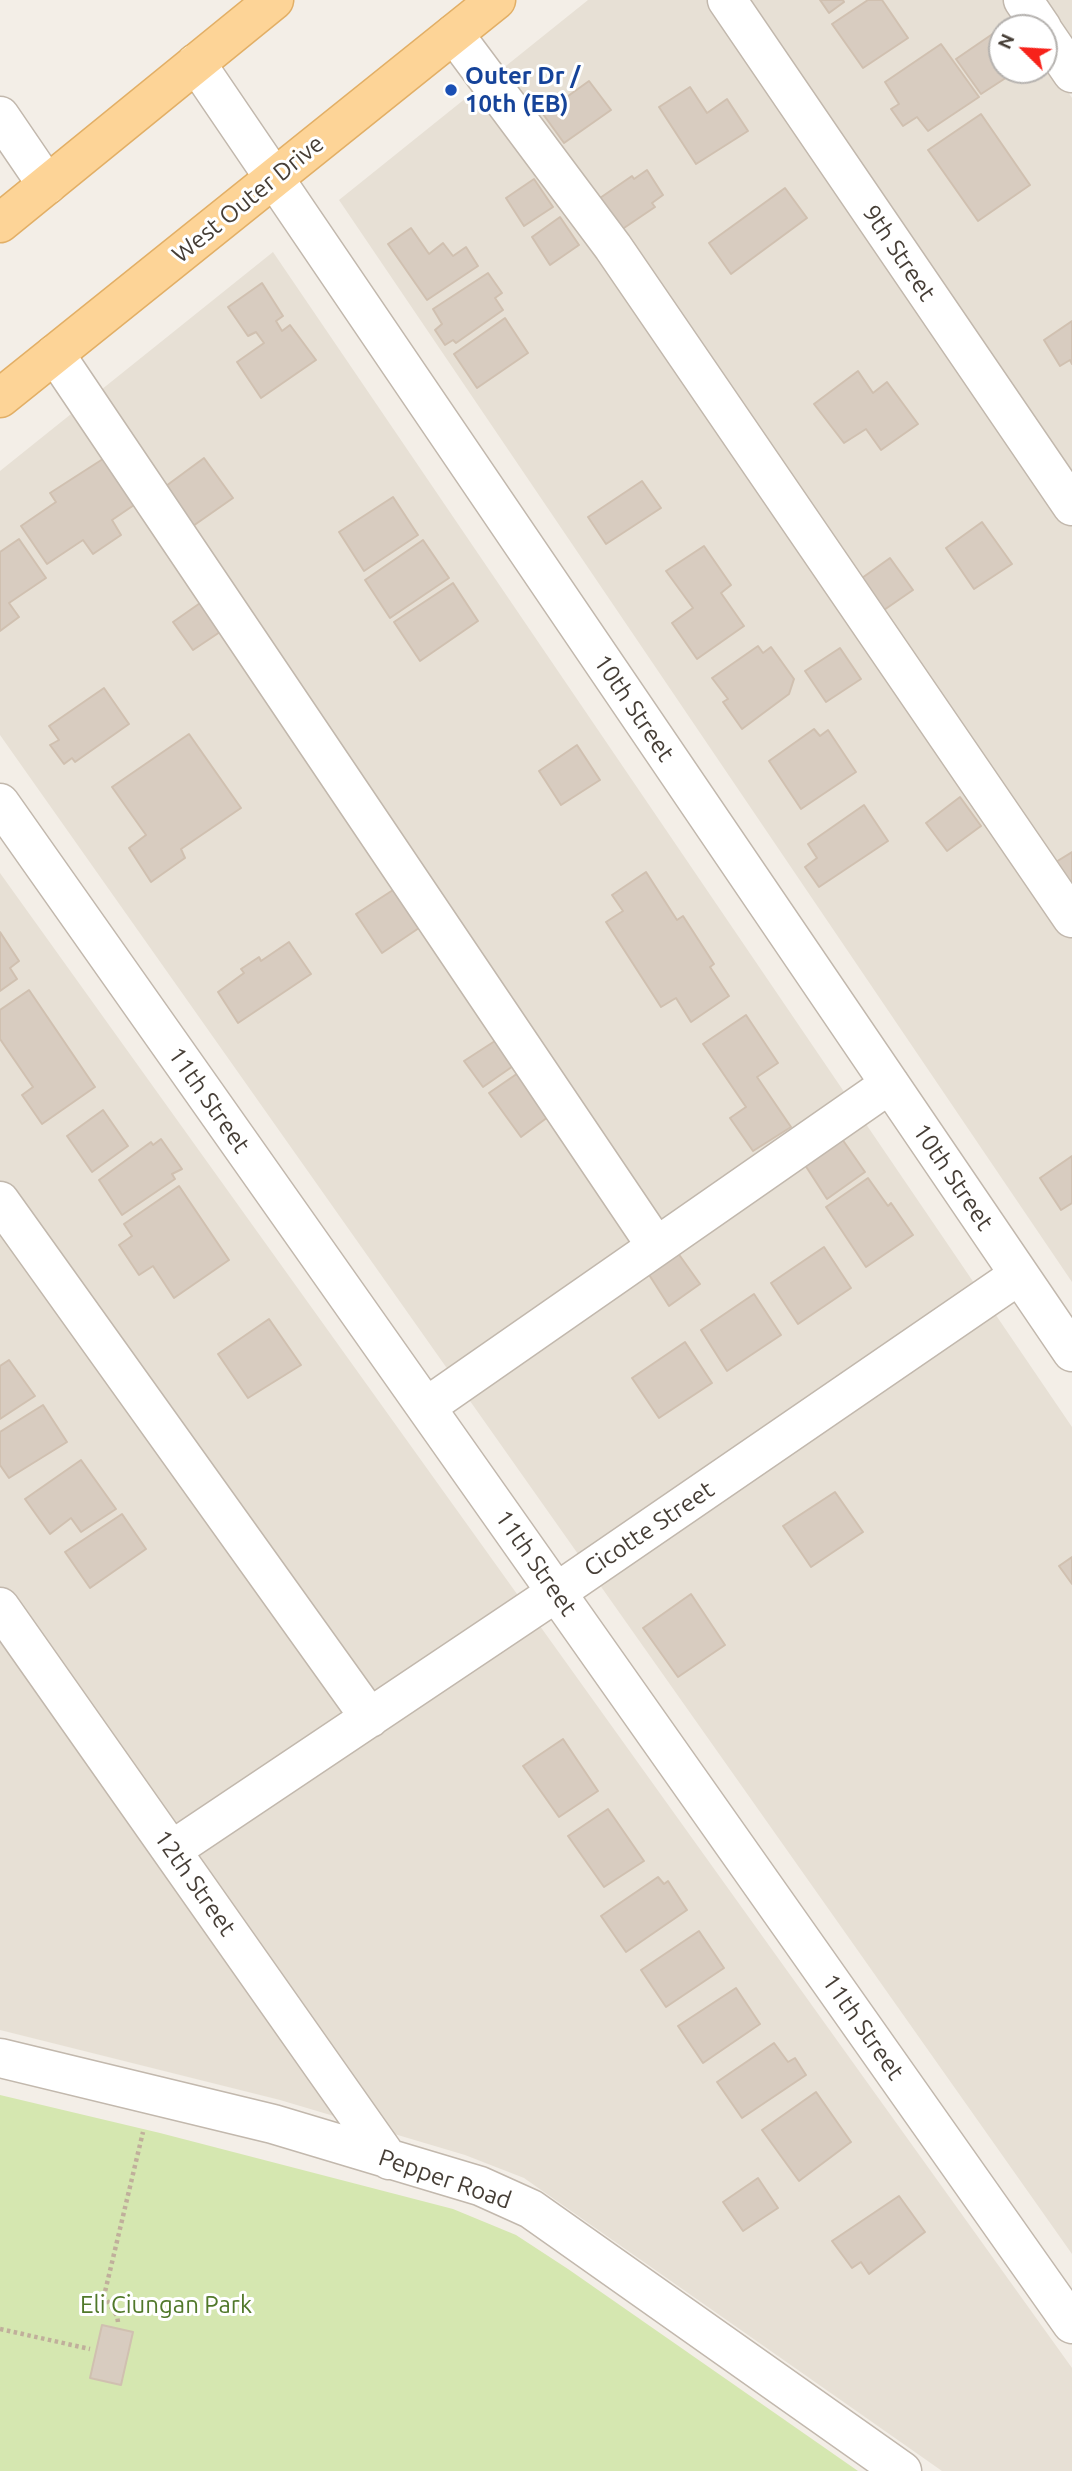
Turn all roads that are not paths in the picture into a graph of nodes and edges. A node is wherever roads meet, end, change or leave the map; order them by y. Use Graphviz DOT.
graph roads {
  1 [pos="274,0"];
  2 [pos="496,0"];
  3 [pos="727,0"];
  4 [pos="454,34"];
  5 [pos="1058,52"];
  6 [pos="196,63"];
  7 [pos="1072,73"];
  8 [pos="0,116"];
  9 [pos="274,178"];
  10 [pos="47,185"];
  11 [pos="0,223"];
  12 [pos="55,354"];
  13 [pos="0,398"];
  14 [pos="1072,506"];
  15 [pos="0,803"];
  16 [pos="1072,918"];
  17 [pos="890,1084"];
  18 [pos="0,1200"];
  19 [pos="656,1246"];
  20 [pos="1019,1275"];
  21 [pos="1072,1352"];
  22 [pos="426,1407"];
  23 [pos="557,1592"];
  24 [pos="0,1607"];
  25 [pos="370,1718"];
  26 [pos="172,1850"];
  27 [pos="0,2058"];
  28 [pos="389,2160"];
  29 [pos="1072,2324"];
  30 [pos="902,2471"];
  1 -- 6 [label="main road"];
  2 -- 4 [label="main road, West Outer Drive"];
  3 -- 14 [label="street, 9th Street"];
  4 -- 9 [label="main road, West Outer Drive"];
  4 -- 16 [label="street"];
  5 -- 7 [label="street"];
  6 -- 9 [label="street, 10th Street"];
  6 -- 10 [label="main road"];
  8 -- 10 [label="street"];
  9 -- 12 [label="main road, West Outer Drive"];
  9 -- 17 [label="street, 10th Street"];
  10 -- 11 [label="main road"];
  12 -- 13 [label="main road, West Outer Drive"];
  12 -- 19 [label="street"];
  15 -- 22 [label="street, 11th Street"];
  17 -- 19 [label="street"];
  17 -- 20 [label="street, 10th Street"];
  18 -- 25 [label="street"];
  19 -- 22 [label="street"];
  20 -- 21 [label="street, 10th Street"];
  20 -- 23 [label="street, Cicotte Street"];
  22 -- 23 [label="street, 11th Street"];
  23 -- 25 [label="street, Cicotte Street"];
  23 -- 29 [label="street, 11th Street"];
  24 -- 26 [label="street, 12th Street"];
  25 -- 26 [label="street, Cicotte Street"];
  26 -- 28 [label="street, 12th Street"];
  27 -- 28 [label="street, Pepper Road"];
  28 -- 30 [label="street, Pepper Road"];
}
